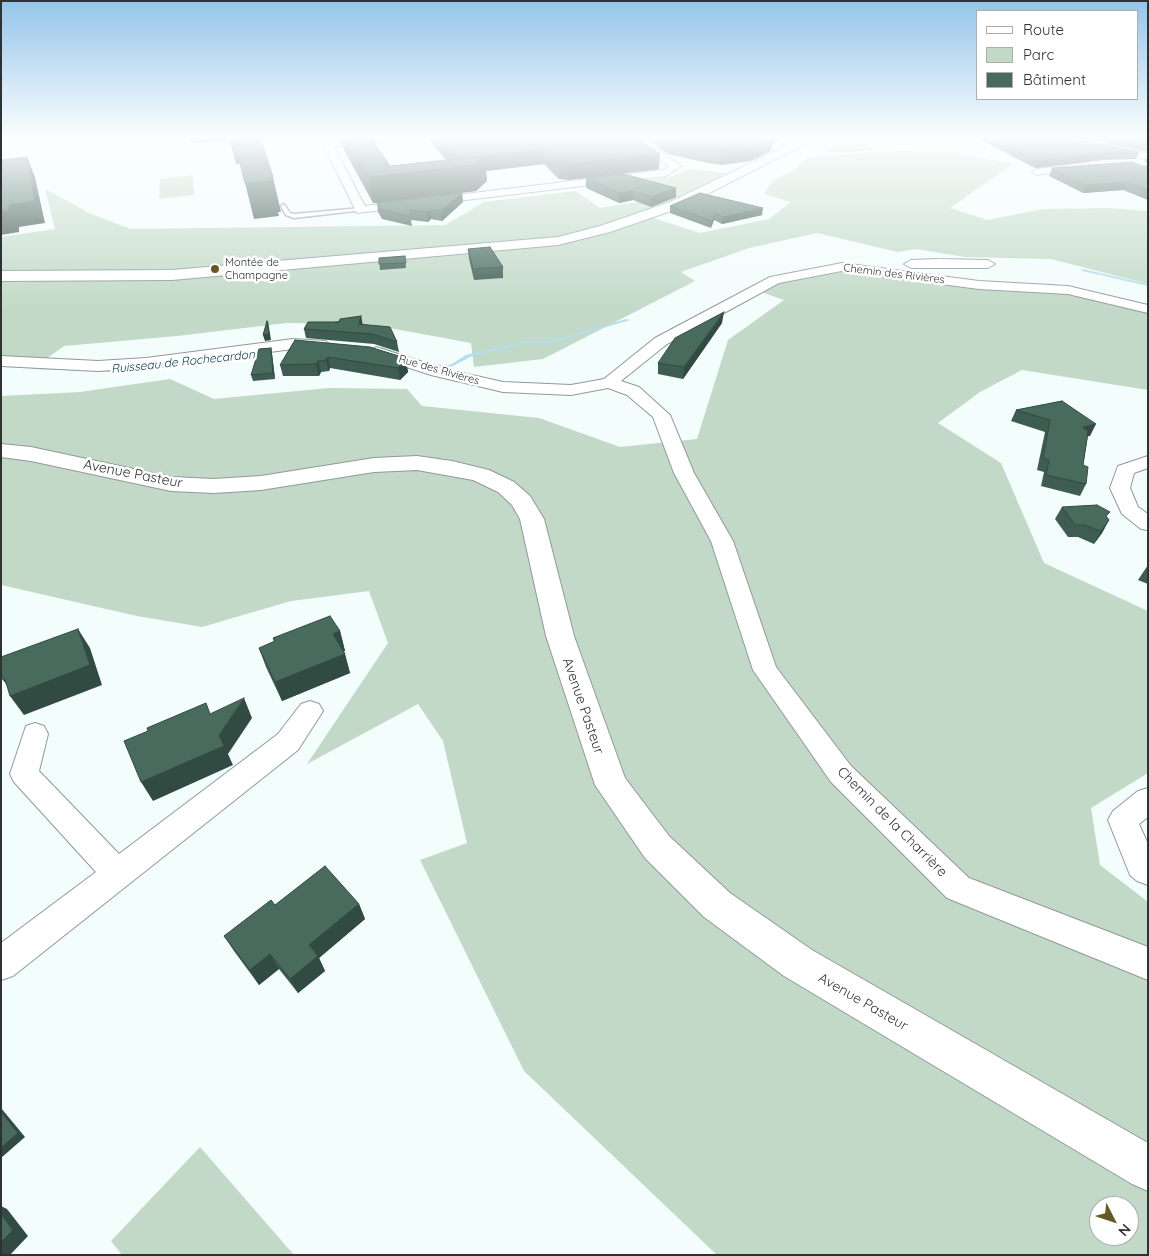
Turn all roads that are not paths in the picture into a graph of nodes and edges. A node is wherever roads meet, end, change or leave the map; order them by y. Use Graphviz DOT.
graph roads {
  1 [pos="353,195"];
  2 [pos="488,195"];
  3 [pos="696,195"];
  4 [pos="284,206"];
  5 [pos="361,210"];
  6 [pos="988,264"];
  7 [pos="842,267"];
  8 [pos="1,276"];
  9 [pos="1148,309"];
  10 [pos="1,361"];
  11 [pos="609,383"];
  12 [pos="1,450"];
  13 [pos="1148,462"];
  14 [pos="1148,524"];
  15 [pos="310,711"];
  16 [pos="35,734"];
  17 [pos="1148,800"];
  18 [pos="1148,871"];
  19 [pos="118,874"];
  20 [pos="1,964"];
  21 [pos="1148,964"];
  22 [pos="1148,1168"];
  1 -- 5 [label="street"];
  2 -- 5 [label="street"];
  3 -- 8 [label="main road"];
  4 -- 5 [label="lane"];
  6 -- 7 [label="street"];
  7 -- 9 [label="street, Chemin des Rivières"];
  7 -- 11 [label="street, Chemin des Rivières"];
  10 -- 11 [label="street, Rue des Rivières"];
  11 -- 21 [label="street, Chemin de la Charrière"];
  12 -- 22 [label="main road, Avenue Pasteur"];
  13 -- 14 [label="street"];
  15 -- 19 [label="street"];
  16 -- 19 [label="street"];
  17 -- 18 [label="street"];
  19 -- 20 [label="street"];
}
